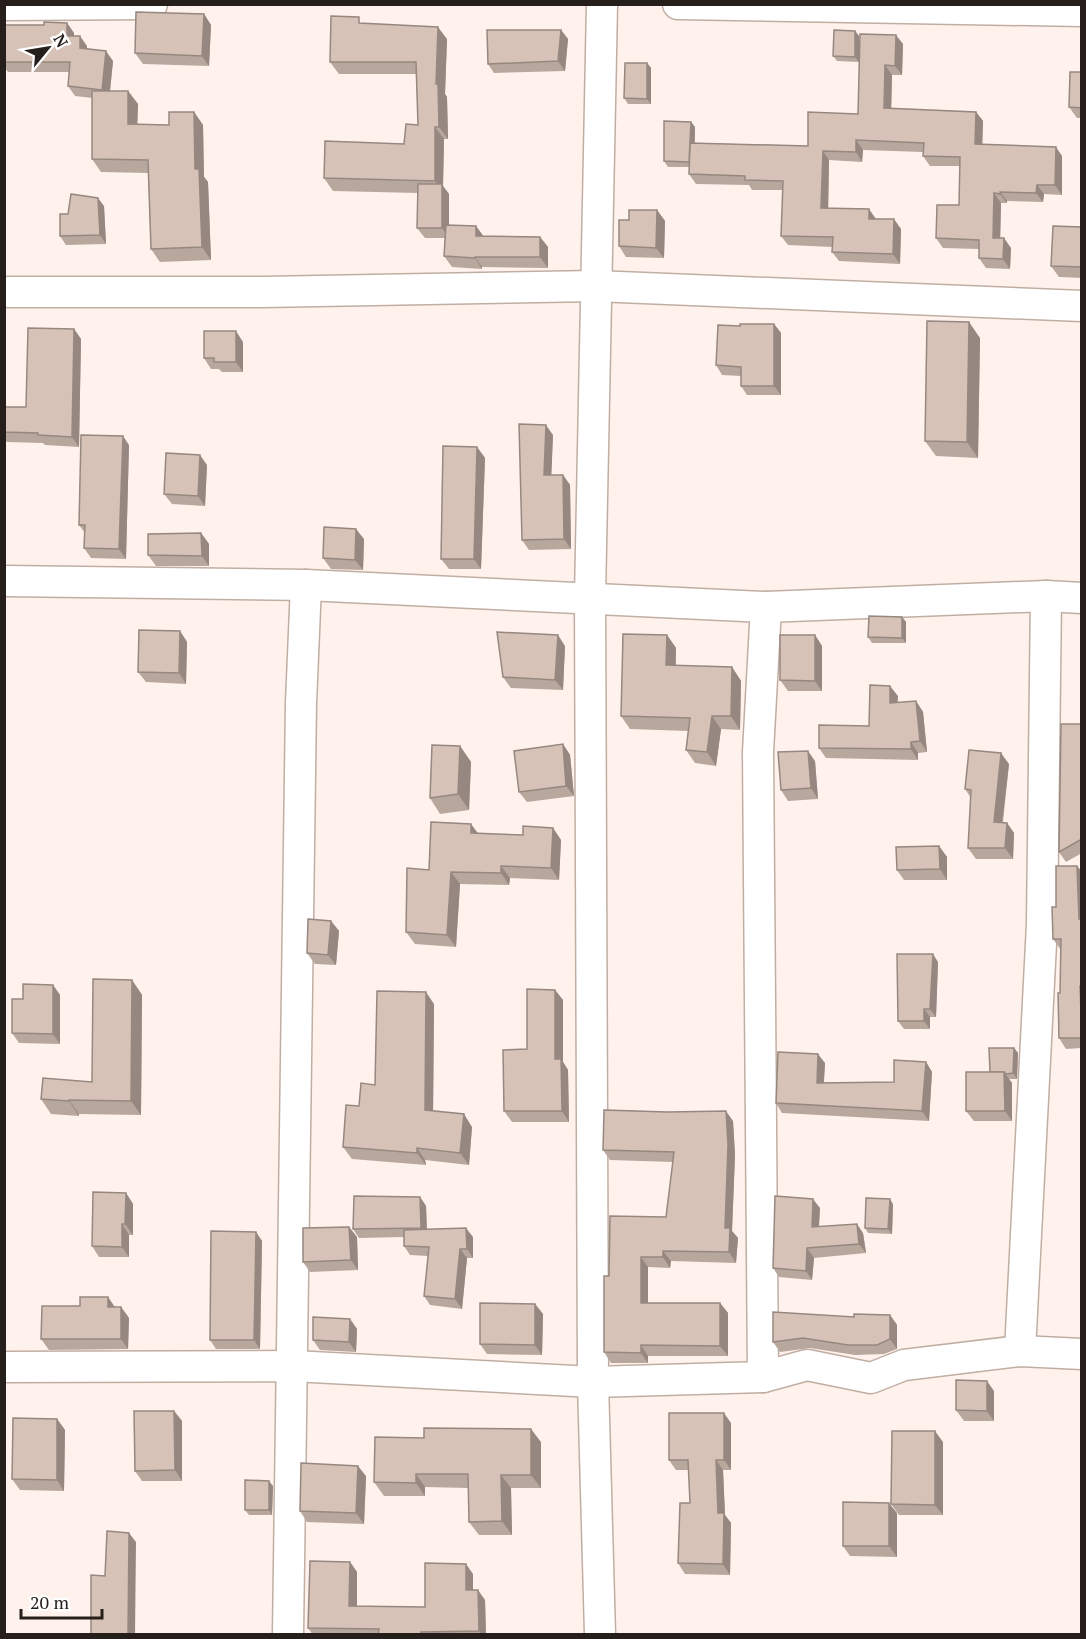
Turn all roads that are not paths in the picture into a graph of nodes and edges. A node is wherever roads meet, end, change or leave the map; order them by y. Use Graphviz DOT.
graph roads {
  1 [pos="152,4"];
  2 [pos="603,4"];
  3 [pos="678,4"];
  4 [pos="4,5"];
  5 [pos="1082,11"];
  6 [pos="595,286"];
  7 [pos="4,292"];
  8 [pos="1082,306"];
  9 [pos="4,581"];
  10 [pos="306,585"];
  11 [pos="1046,596"];
  12 [pos="590,597"];
  13 [pos="1082,598"];
  14 [pos="766,607"];
  15 [pos="1020,1352"];
  16 [pos="1082,1354"];
  17 [pos="293,1366"];
  18 [pos="4,1367"];
  19 [pos="763,1377"];
  20 [pos="593,1382"];
  21 [pos="288,1635"];
  22 [pos="600,1635"];
  1 -- 4 [label="street"];
  2 -- 6 [label="street"];
  3 -- 5 [label="street"];
  6 -- 7 [label="street"];
  6 -- 8 [label="street"];
  6 -- 12 [label="street"];
  9 -- 10 [label="street"];
  10 -- 12 [label="street"];
  10 -- 17 [label="street"];
  11 -- 13 [label="street"];
  11 -- 14 [label="street"];
  11 -- 15 [label="street"];
  12 -- 14 [label="street"];
  12 -- 20 [label="street"];
  14 -- 19 [label="street"];
  15 -- 16 [label="street"];
  15 -- 19 [label="street"];
  17 -- 18 [label="street"];
  17 -- 20 [label="street"];
  17 -- 21 [label="street"];
  19 -- 20 [label="street"];
  20 -- 22 [label="street"];
}
